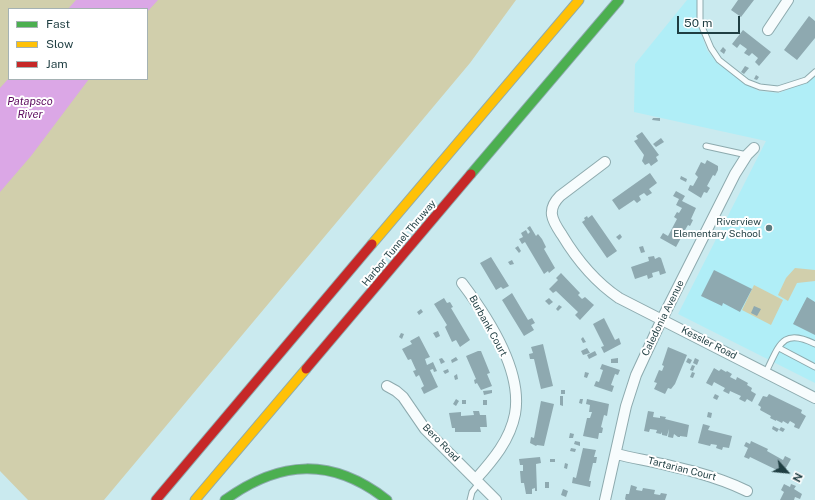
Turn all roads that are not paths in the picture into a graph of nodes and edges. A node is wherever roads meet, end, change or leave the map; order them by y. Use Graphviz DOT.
graph roads {
  1 [pos="579,0"];
  2 [pos="619,0"];
  3 [pos="700,0"];
  4 [pos="788,0"];
  5 [pos="768,30"];
  6 [pos="815,72"];
  7 [pos="706,146"];
  8 [pos="750,152"];
  9 [pos="605,162"];
  10 [pos="462,283"];
  11 [pos="662,319"];
  12 [pos="815,344"];
  13 [pos="778,348"];
  14 [pos="815,367"];
  15 [pos="766,372"];
  16 [pos="387,386"];
  17 [pos="815,398"];
  18 [pos="616,454"];
  19 [pos="478,481"];
  20 [pos="747,491"];
  21 [pos="156,500"];
  22 [pos="195,500"];
  23 [pos="225,500"];
  24 [pos="387,500"];
  25 [pos="470,500"];
  26 [pos="496,500"];
  27 [pos="605,500"];
  1 -- 21 [label="highway, Harbor Tunnel Thruway"];
  2 -- 22 [label="highway, Harbor Tunnel Thruway"];
  3 -- 6 [label="lane"];
  4 -- 5 [label="street"];
  7 -- 8 [label="lane"];
  8 -- 11 [label="street, Caledonia Avenue"];
  9 -- 11 [label="street, Kessler Road"];
  10 -- 19 [label="street, Burbank Court"];
  11 -- 15 [label="street, Kessler Road"];
  11 -- 18 [label="street, Caledonia Avenue"];
  12 -- 13 [label="lane"];
  13 -- 14 [label="lane"];
  13 -- 15 [label="lane"];
  15 -- 17 [label="street, Kessler Road"];
  16 -- 19 [label="street, Bero Road"];
  18 -- 20 [label="street, Tartarian Court"];
  18 -- 27 [label="street, Caledonia Avenue"];
  19 -- 25 [label="lane"];
  19 -- 26 [label="street, Bero Road"];
  23 -- 24 [label="highway"];
}
